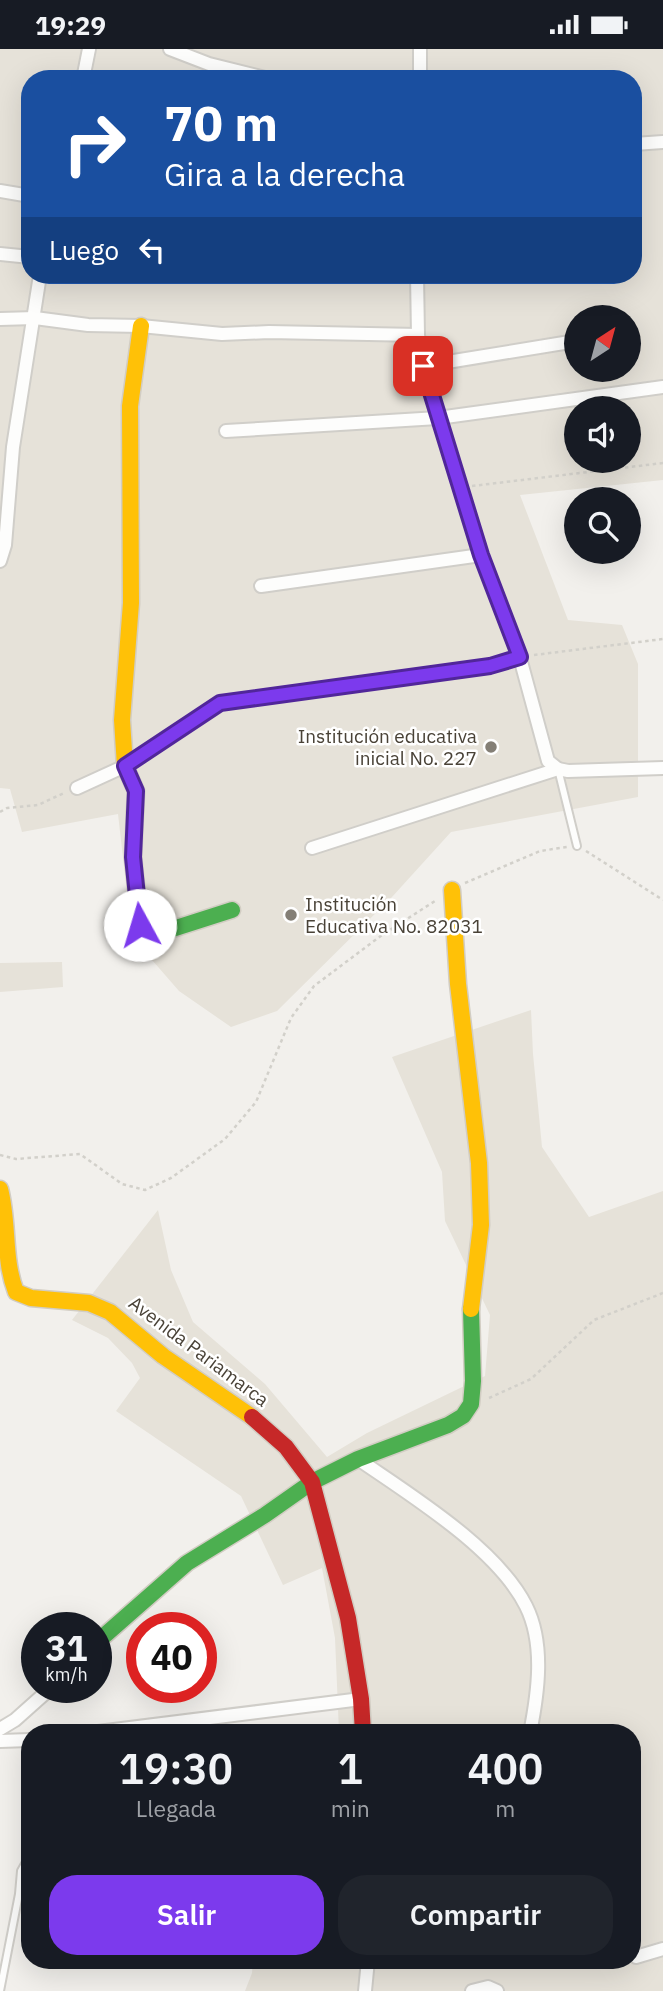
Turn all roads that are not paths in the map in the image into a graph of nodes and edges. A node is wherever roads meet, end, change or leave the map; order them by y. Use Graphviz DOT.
graph roads {
  1 [pos="102,49"];
  2 [pos="170,49"];
  3 [pos="420,49"];
  4 [pos="88,53"];
  5 [pos="233,70"];
  6 [pos="419,70"];
  7 [pos="663,142"];
  8 [pos="642,143"];
  9 [pos="0,191"];
  10 [pos="21,194"];
  11 [pos="0,254"];
  12 [pos="21,256"];
  13 [pos="39,284"];
  14 [pos="417,284"];
  15 [pos="0,319"];
  16 [pos="35,319"];
  17 [pos="141,326"];
  18 [pos="418,335"];
  19 [pos="564,343"];
  20 [pos="423,366"];
  21 [pos="663,387"];
  22 [pos="438,418"];
  23 [pos="226,431"];
  24 [pos="481,555"];
  25 [pos="0,561"];
  26 [pos="261,586"];
  27 [pos="520,657"];
  28 [pos="125,766"];
  29 [pos="663,768"];
  30 [pos="558,769"];
  31 [pos="77,788"];
  32 [pos="577,846"];
  33 [pos="312,848"];
  34 [pos="452,890"];
  35 [pos="232,910"];
  36 [pos="0,1189"];
  37 [pos="358,1459"];
  38 [pos="312,1482"];
  39 [pos="112,1629"];
  40 [pos="361,1699"];
  41 [pos="34,1703"];
  42 [pos="162,1724"];
  43 [pos="362,1724"];
  44 [pos="532,1724"];
  45 [pos="0,1729"];
  46 [pos="21,1740"];
  47 [pos="0,1741"];
  48 [pos="21,1871"];
  49 [pos="663,1949"];
  50 [pos="641,1956"];
  51 [pos="367,1969"];
  52 [pos="0,1991"];
  53 [pos="365,1991"];
  54 [pos="472,1991"];
  55 [pos="496,1991"];
  1 -- 4 [label="street"];
  2 -- 5 [label="street"];
  3 -- 6 [label="street"];
  7 -- 8 [label="street"];
  9 -- 10 [label="street"];
  11 -- 12 [label="street"];
  13 -- 16 [label="street"];
  14 -- 18 [label="street"];
  15 -- 16 [label="street"];
  16 -- 17 [label="street"];
  16 -- 25 [label="street"];
  17 -- 18 [label="street"];
  17 -- 28 [label="street"];
  18 -- 20 [label="street"];
  19 -- 20 [label="street"];
  20 -- 22 [label="street"];
  21 -- 22 [label="street"];
  22 -- 23 [label="street"];
  22 -- 24 [label="street"];
  24 -- 26 [label="street"];
  24 -- 27 [label="street"];
  27 -- 28 [label="street"];
  27 -- 30 [label="street"];
  28 -- 31 [label="street"];
  28 -- 35 [label="street"];
  29 -- 30 [label="street"];
  30 -- 32 [label="lane"];
  30 -- 33 [label="street"];
  34 -- 37 [label="street"];
  36 -- 38 [label="street, Avenida Pariamarca"];
  37 -- 38 [label="street"];
  37 -- 44 [label="street"];
  38 -- 39 [label="street"];
  38 -- 40 [label="street"];
  40 -- 42 [label="street"];
  40 -- 43 [label="street"];
  41 -- 45 [label="street"];
  46 -- 47 [label="street"];
  48 -- 52 [label="lane"];
  49 -- 50 [label="street"];
  51 -- 53 [label="street"];
  54 -- 55 [label="street"];
}
